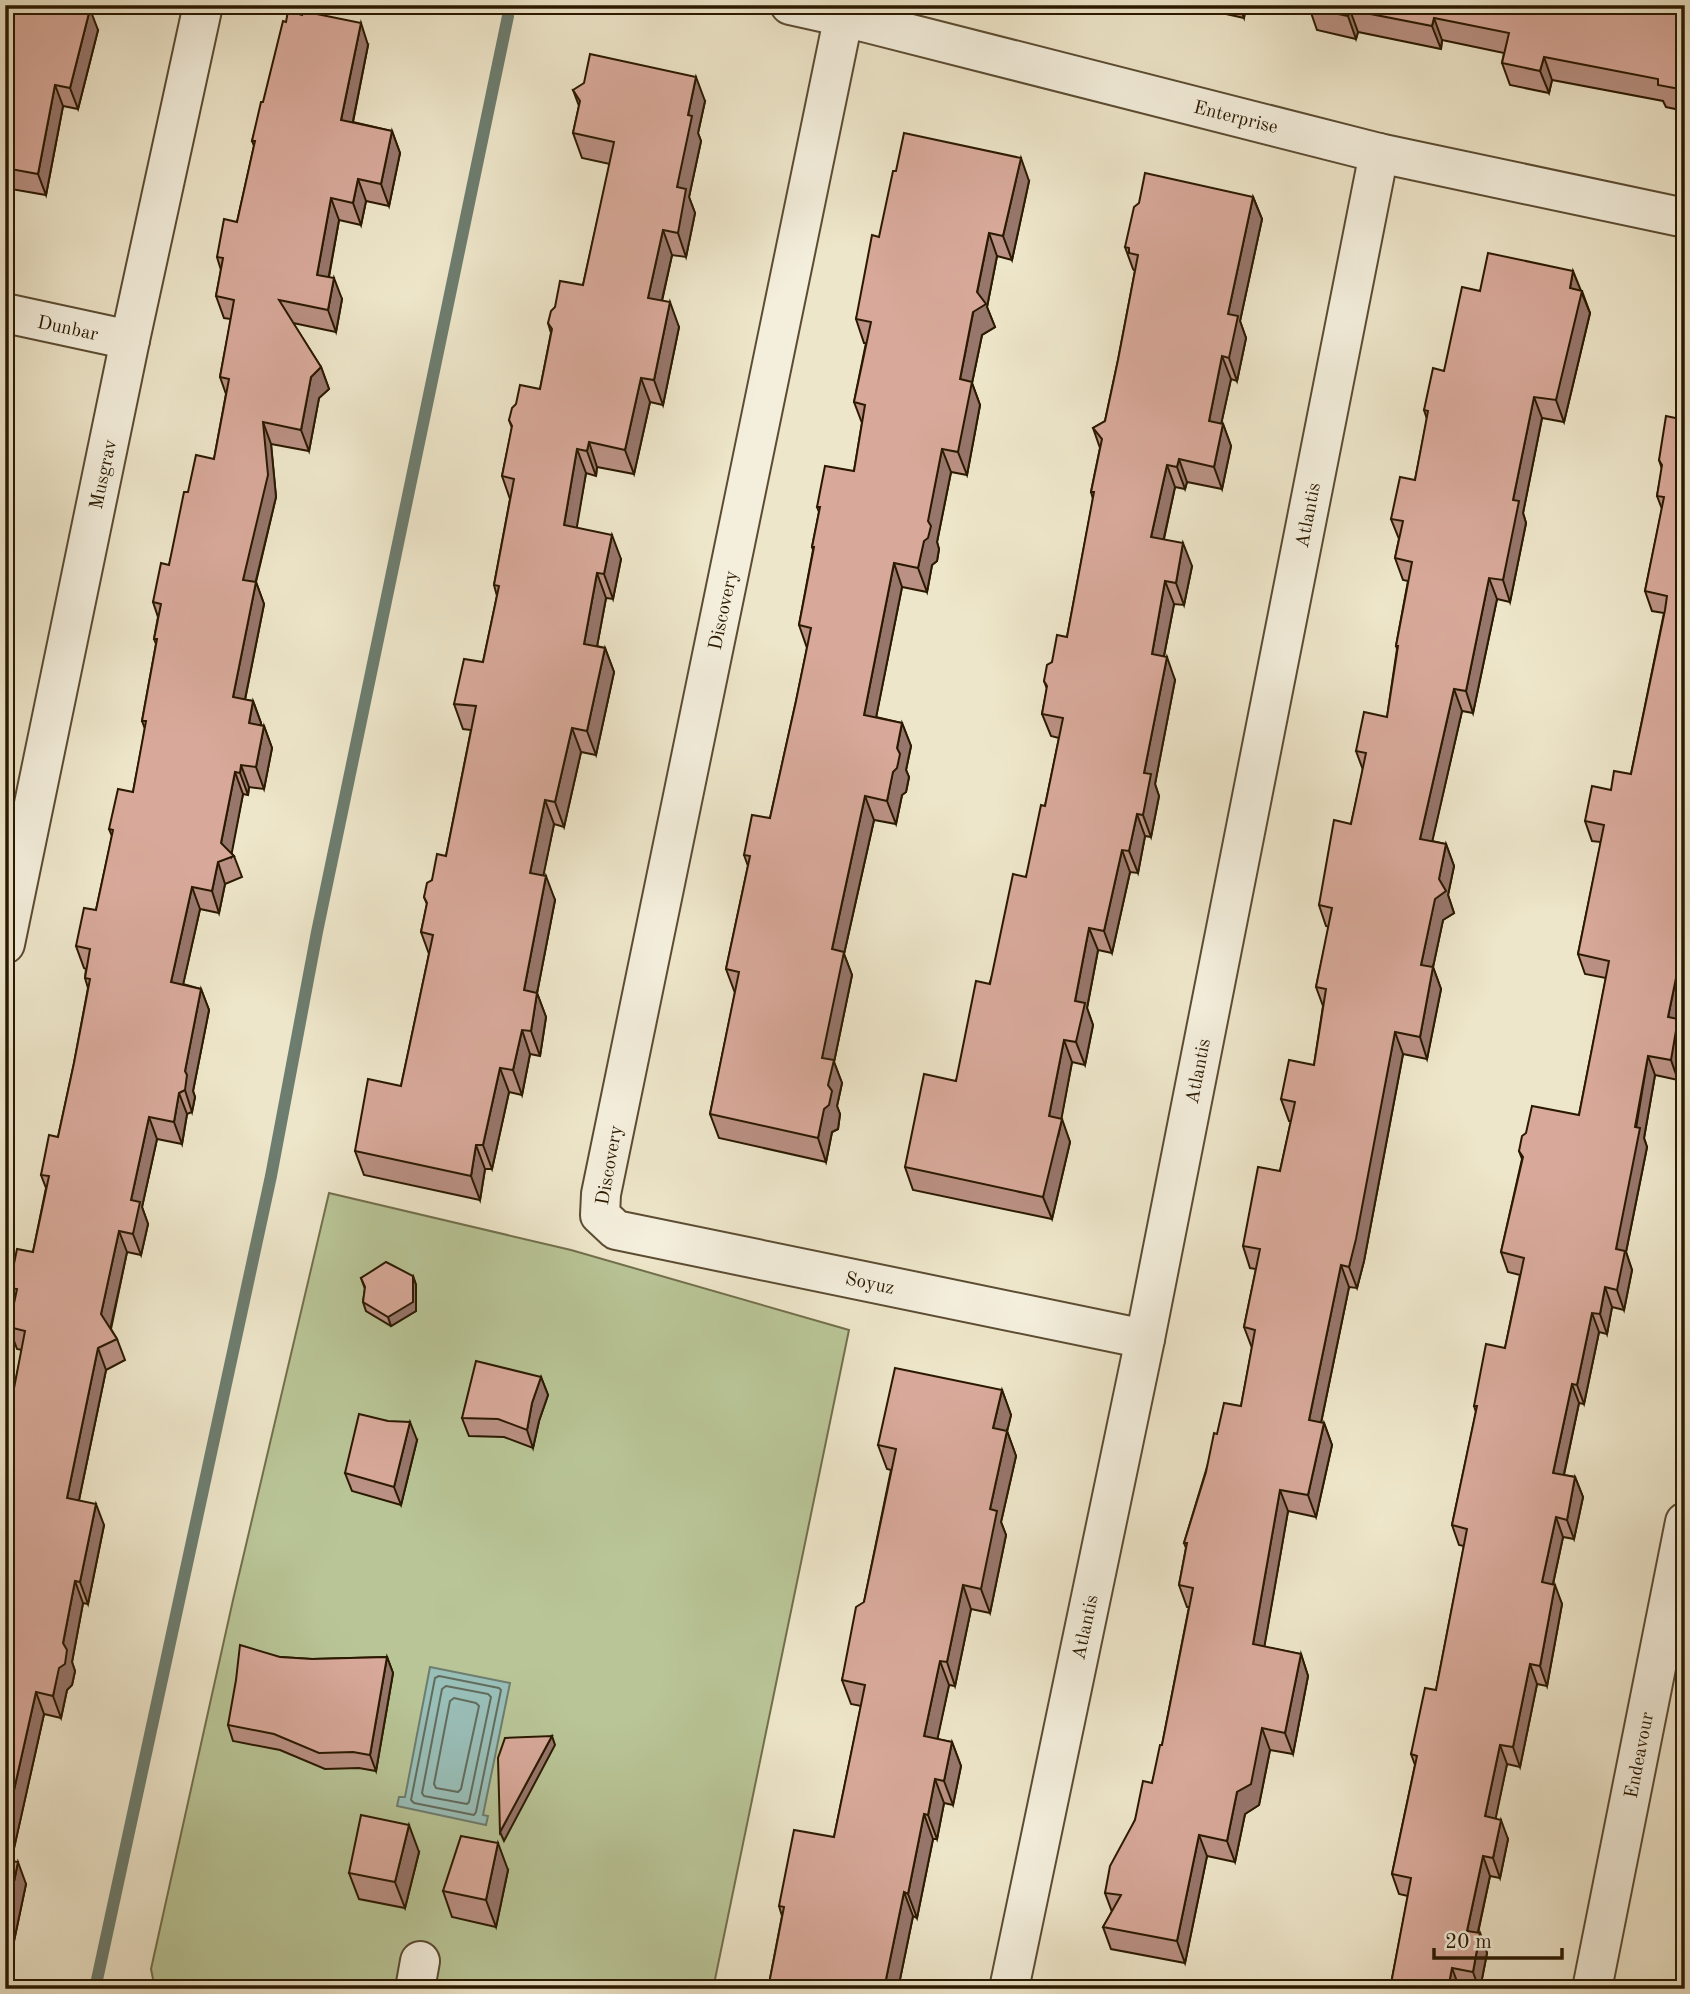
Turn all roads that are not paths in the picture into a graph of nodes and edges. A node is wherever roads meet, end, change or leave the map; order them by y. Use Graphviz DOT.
graph roads {
  1 [pos="203,5"];
  2 [pos="790,5"];
  3 [pos="845,11"];
  4 [pos="1379,152"];
  5 [pos="1685,218"];
  6 [pos="5,313"];
  7 [pos="130,340"];
  8 [pos="5,944"];
  9 [pos="600,1215"];
  10 [pos="1145,1339"];
  11 [pos="1685,1522"];
  12 [pos="1009,1989"];
  13 [pos="1592,1989"];
  1 -- 7 [label="street, Musgrav"];
  2 -- 3 [label="street, Enterprise"];
  3 -- 4 [label="street, Enterprise"];
  3 -- 9 [label="street, Discovery"];
  4 -- 5 [label="street, Enterprise"];
  4 -- 10 [label="street, Atlantis"];
  6 -- 7 [label="street, Dunbar"];
  7 -- 8 [label="street, Musgrav"];
  9 -- 10 [label="street, Soyuz"];
  10 -- 12 [label="street, Atlantis"];
  11 -- 13 [label="street, Endeavour"];
}
